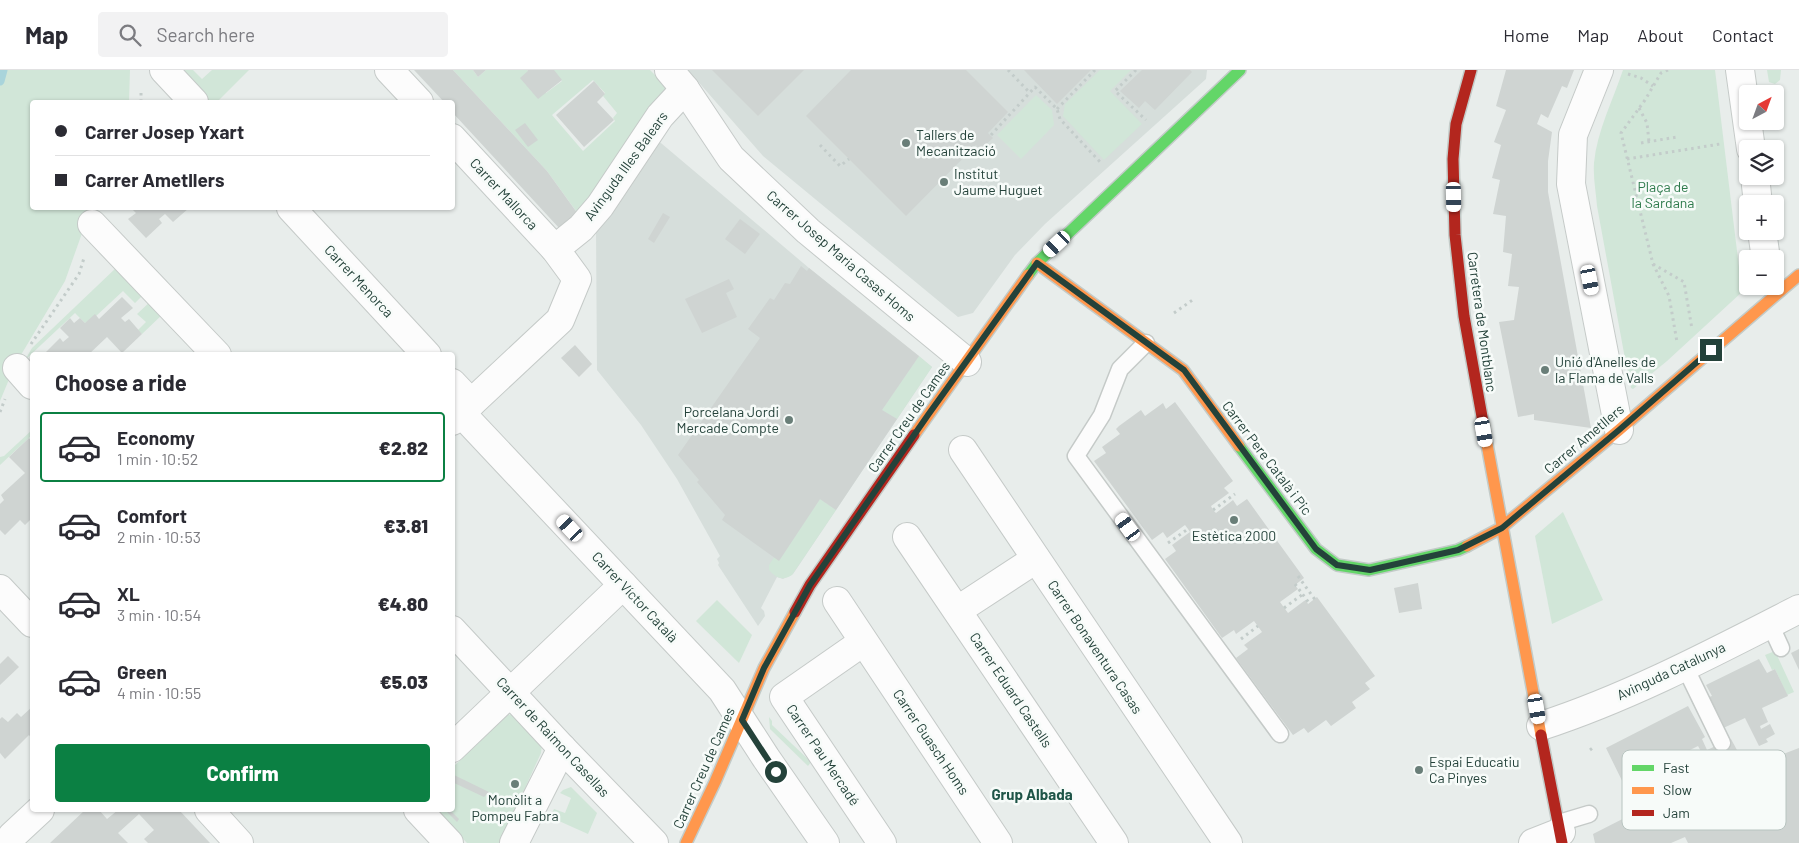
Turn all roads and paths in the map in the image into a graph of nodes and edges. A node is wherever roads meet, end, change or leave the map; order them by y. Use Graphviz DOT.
graph roads {
  1 [pos="164,70"];
  2 [pos="389,70"];
  3 [pos="1008,70"];
  4 [pos="1095,70"];
  5 [pos="1136,70"];
  6 [pos="1240,70"];
  7 [pos="1471,70"];
  8 [pos="1599,70"];
  9 [pos="1668,70"];
  10 [pos="1740,70"];
  11 [pos="1628,74"];
  12 [pos="677,79"];
  13 [pos="1653,86"];
  14 [pos="1030,93"];
  15 [pos="192,100"];
  16 [pos="417,100"];
  17 [pos="1639,108"];
  18 [pos="1057,109"];
  19 [pos="1150,124"];
  20 [pos="990,136"];
  21 [pos="1677,137"];
  22 [pos="1750,140"];
  23 [pos="455,141"];
  24 [pos="1649,142"];
  25 [pos="1641,143"];
  26 [pos="1724,143"];
  27 [pos="820,145"];
  28 [pos="849,158"];
  29 [pos="1627,159"];
  30 [pos="1103,166"];
  31 [pos="293,210"];
  32 [pos="92,224"];
  33 [pos="555,249"];
  34 [pos="1037,263"];
  35 [pos="1652,264"];
  36 [pos="1799,275"];
  37 [pos="1784,284"];
  38 [pos="1767,295"];
  39 [pos="1194,299"];
  40 [pos="1174,313"];
  41 [pos="1692,334"];
  42 [pos="1146,343"];
  43 [pos="1677,343"];
  44 [pos="214,352"];
  45 [pos="424,352"];
  46 [pos="967,362"];
  47 [pos="25,376"];
  48 [pos="455,392"];
  49 [pos="462,412"];
  50 [pos="1619,430"];
  51 [pos="963,450"];
  52 [pos="1235,494"];
  53 [pos="1213,510"];
  54 [pos="1502,528"];
  55 [pos="907,537"];
  56 [pos="1036,559"];
  57 [pos="1298,576"];
  58 [pos="1296,584"];
  59 [pos="624,585"];
  60 [pos="0,589"];
  61 [pos="1302,594"];
  62 [pos="837,601"];
  63 [pos="1316,601"];
  64 [pos="1309,603"];
  65 [pos="1284,608"];
  66 [pos="958,610"];
  67 [pos="1799,610"];
  68 [pos="30,621"];
  69 [pos="455,633"];
  70 [pos="863,642"];
  71 [pos="1681,669"];
  72 [pos="511,693"];
  73 [pos="742,720"];
  74 [pos="1540,726"];
  75 [pos="1280,734"];
  76 [pos="455,745"];
  77 [pos="1717,745"];
  78 [pos="1595,746"];
  79 [pos="562,748"];
  80 [pos="1590,750"];
  81 [pos="38,812"];
  82 [pos="210,812"];
  83 [pos="420,812"];
  84 [pos="1589,814"];
  85 [pos="1561,832"];
  86 [pos="10,840"];
  87 [pos="239,843"];
  88 [pos="449,843"];
  89 [pos="514,843"];
  90 [pos="654,843"];
  91 [pos="686,843"];
  92 [pos="824,843"];
  93 [pos="882,843"];
  94 [pos="998,843"];
  95 [pos="1114,843"];
  96 [pos="1228,843"];
  97 [pos="1533,843"];
  1 -- 15 [label="street"];
  2 -- 16 [label="street"];
  3 -- 14 [label="path"];
  4 -- 18 [label="path"];
  5 -- 19 [label="path"];
  6 -- 34 [label="street, Carrer Creu de Cames"];
  7 -- 54 [label="street, Carretera de Montblanc"];
  8 -- 50 [label="street"];
  9 -- 13 [label="path"];
  10 -- 22 [label="street"];
  11 -- 13 [label="path"];
  12 -- 33 [label="street, Avinguda Illes Balears"];
  12 -- 46 [label="street, Carrer Josep Maria Casas Homs"];
  13 -- 17 [label="path"];
  14 -- 18 [label="path"];
  14 -- 20 [label="path"];
  17 -- 24 [label="path"];
  17 -- 29 [label="path"];
  18 -- 30 [label="path"];
  21 -- 24 [label="path"];
  23 -- 33 [label="street, Carrer Mallorca"];
  24 -- 25 [label="path"];
  26 -- 29 [label="path"];
  27 -- 28 [label="path"];
  29 -- 35 [label="path"];
  31 -- 45 [label="street, Carrer Menorca"];
  32 -- 44 [label="street"];
  32 -- 47 [label="path"];
  33 -- 49 [label="street"];
  34 -- 42 [label="street, Carrer Pere Català i Pic"];
  34 -- 46 [label="street, Carrer Creu de Cames"];
  35 -- 41 [label="path"];
  35 -- 43 [label="path"];
  36 -- 37 [label="street, Carrer Ametllers"];
  38 -- 50 [label="street, Carrer Ametllers"];
  39 -- 40 [label="path"];
  42 -- 54 [label="street, Carrer Pere Català i Pic"];
  42 -- 75 [label="lane"];
  46 -- 73 [label="street, Carrer Creu de Cames"];
  48 -- 49 [label="street"];
  49 -- 59 [label="street, Carrer Víctor Català"];
  50 -- 54 [label="street, Carrer Ametllers"];
  51 -- 56 [label="street, Carrer Bonaventura Casas"];
  52 -- 53 [label="path"];
  54 -- 74 [label="street, Carretera de Montblanc"];
  55 -- 66 [label="street, Carrer Eduard Castells"];
  56 -- 66 [label="street"];
  56 -- 96 [label="street, Carrer Bonaventura Casas"];
  57 -- 63 [label="path"];
  58 -- 61 [label="path"];
  59 -- 72 [label="street"];
  59 -- 73 [label="street, Carrer Víctor Català"];
  60 -- 68 [label="street"];
  61 -- 64 [label="path"];
  61 -- 65 [label="path"];
  62 -- 70 [label="street, Carrer Guasch Homs"];
  66 -- 95 [label="street, Carrer Eduard Castells"];
  67 -- 71 [label="street, Avinguda Catalunya"];
  69 -- 72 [label="street, Carrer de Raimon Casellas"];
  70 -- 93 [label="street, Carrer Pau Mercadé"];
  70 -- 94 [label="street, Carrer Guasch Homs"];
  71 -- 74 [label="street, Avinguda Catalunya"];
  71 -- 77 [label="lane"];
  72 -- 76 [label="street"];
  72 -- 79 [label="street, Carrer de Raimon Casellas"];
  73 -- 91 [label="street, Carrer Creu de Cames"];
  73 -- 92 [label="street, Carrer Víctor Català"];
  74 -- 85 [label="street, Carretera de Montblanc"];
  78 -- 80 [label="path"];
  79 -- 89 [label="street"];
  79 -- 90 [label="street, Carrer de Raimon Casellas"];
  81 -- 86 [label="street"];
  82 -- 87 [label="street"];
  83 -- 88 [label="street"];
  84 -- 85 [label="lane"];
  85 -- 97 [label="street"];
}
